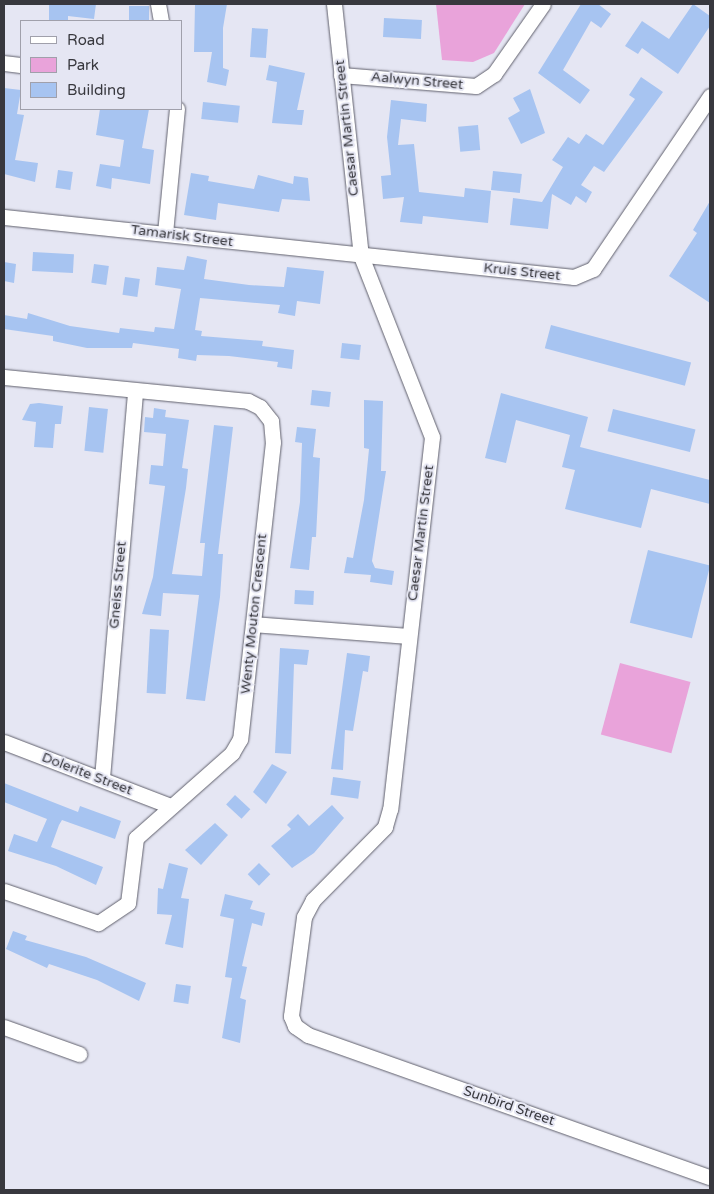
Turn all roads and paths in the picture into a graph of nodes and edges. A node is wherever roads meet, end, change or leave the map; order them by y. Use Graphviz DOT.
graph roads {
  1 [pos="158,4"];
  2 [pos="334,4"];
  3 [pos="543,4"];
  4 [pos="161,20"];
  5 [pos="4,64"];
  6 [pos="20,65"];
  7 [pos="341,75"];
  8 [pos="710,96"];
  9 [pos="177,110"];
  10 [pos="4,217"];
  11 [pos="165,233"];
  12 [pos="361,256"];
  13 [pos="4,377"];
  14 [pos="135,392"];
  15 [pos="253,624"];
  16 [pos="408,636"];
  17 [pos="4,742"];
  18 [pos="102,778"];
  19 [pos="171,806"];
  20 [pos="4,891"];
  21 [pos="4,1027"];
  22 [pos="308,1035"];
  23 [pos="78,1054"];
  24 [pos="710,1177"];
  1 -- 4 [label="street"];
  2 -- 7 [label="street, Caesar Martin Street"];
  3 -- 7 [label="street, Aalwyn Street"];
  5 -- 6 [label="street"];
  7 -- 12 [label="street, Caesar Martin Street"];
  8 -- 12 [label="street, Kruis Street"];
  9 -- 11 [label="street"];
  10 -- 11 [label="street, Tamarisk Street"];
  11 -- 12 [label="street, Tamarisk Street"];
  12 -- 16 [label="street, Caesar Martin Street"];
  13 -- 14 [label="street, Wenty Mouton Crescent"];
  14 -- 15 [label="street, Wenty Mouton Crescent"];
  14 -- 18 [label="street, Gneiss Street"];
  15 -- 16 [label="street"];
  15 -- 19 [label="street, Wenty Mouton Crescent"];
  16 -- 22 [label="street, Caesar Martin Street"];
  17 -- 18 [label="street, Dolerite Street"];
  18 -- 19 [label="street, Dolerite Street"];
  19 -- 20 [label="street, Wenty Mouton Crescent"];
  21 -- 23 [label="street"];
  22 -- 24 [label="street, Sunbird Street"];
}
